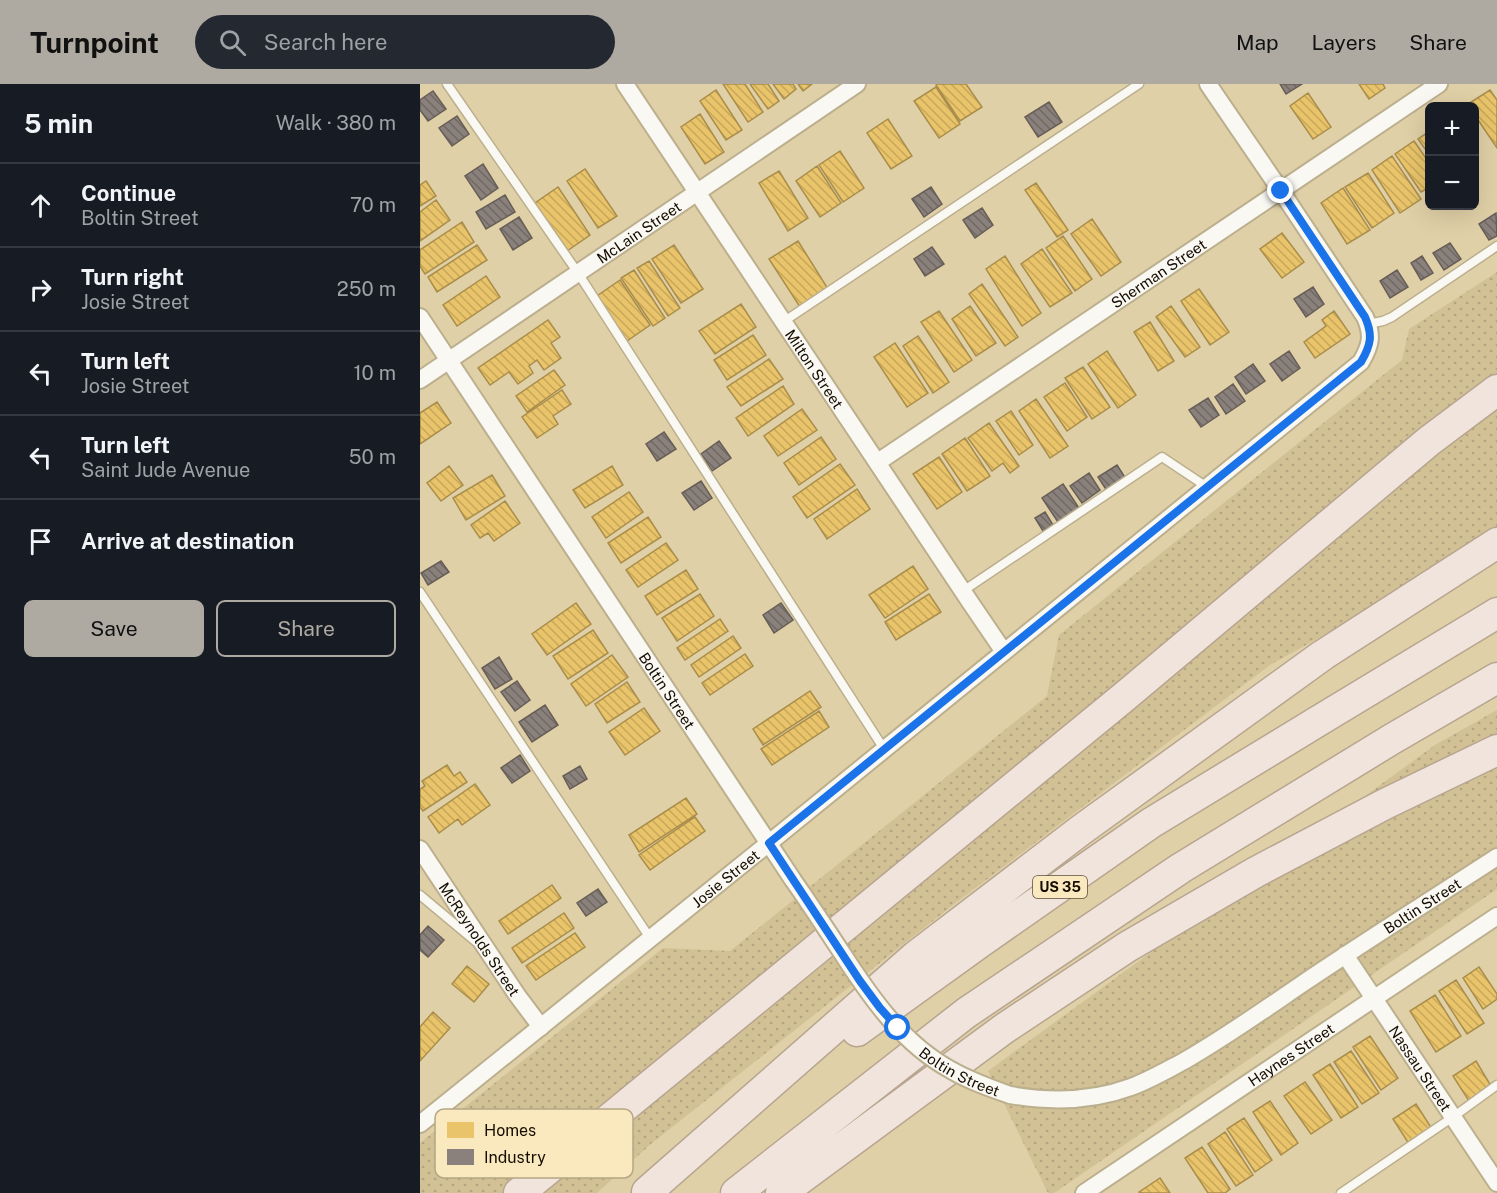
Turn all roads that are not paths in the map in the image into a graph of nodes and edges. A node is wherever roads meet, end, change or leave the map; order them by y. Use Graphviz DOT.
graph roads {
  1 [pos="447,84"];
  2 [pos="625,84"];
  3 [pos="857,84"];
  4 [pos="1139,84"];
  5 [pos="1208,84"];
  6 [pos="1439,84"];
  7 [pos="1281,191"];
  8 [pos="697,192"];
  9 [pos="1497,246"];
  10 [pos="578,273"];
  11 [pos="420,317"];
  12 [pos="783,322"];
  13 [pos="1368,324"];
  14 [pos="449,360"];
  15 [pos="420,380"];
  16 [pos="1497,390"];
  17 [pos="878,462"];
  18 [pos="1207,487"];
  19 [pos="1497,543"];
  20 [pos="963,591"];
  21 [pos="420,592"];
  22 [pos="1497,613"];
  23 [pos="1004,652"];
  24 [pos="1497,678"];
  25 [pos="884,749"];
  26 [pos="1497,750"];
  27 [pos="769,843"];
  28 [pos="420,849"];
  29 [pos="1497,857"];
  30 [pos="420,895"];
  31 [pos="1497,916"];
  32 [pos="650,938"];
  33 [pos="488,952"];
  34 [pos="1345,955"];
  35 [pos="1373,998"];
  36 [pos="541,1027"];
  37 [pos="1497,1085"];
  38 [pos="621,1109"];
  39 [pos="423,1117"];
  40 [pos="1453,1117"];
  41 [pos="537,1178"];
  42 [pos="1497,1183"];
  43 [pos="646,1192"];
  44 [pos="519,1193"];
  45 [pos="736,1193"];
  46 [pos="781,1193"];
  47 [pos="1084,1193"];
  48 [pos="1341,1193"];
  1 -- 10 [label="lane"];
  2 -- 8 [label="street, Milton Street"];
  3 -- 8 [label="street, McLain Street"];
  4 -- 12 [label="lane"];
  5 -- 7 [label="street"];
  6 -- 7 [label="street, Sherman Street"];
  7 -- 13 [label="street"];
  7 -- 17 [label="street, Sherman Street"];
  8 -- 10 [label="street, McLain Street"];
  8 -- 12 [label="street, Milton Street"];
  9 -- 13 [label="lane"];
  10 -- 14 [label="street, McLain Street"];
  10 -- 25 [label="lane"];
  11 -- 14 [label="street, Boltin Street"];
  12 -- 17 [label="street, Milton Street"];
  13 -- 18 [label="street, Josie Street"];
  14 -- 15 [label="street, McLain Street"];
  14 -- 27 [label="street, Boltin Street"];
  16 -- 38 [label="highway"];
  17 -- 20 [label="street, Milton Street"];
  18 -- 20 [label="lane"];
  18 -- 23 [label="street, Josie Street"];
  19 -- 43 [label="highway"];
  20 -- 23 [label="street, Milton Street"];
  21 -- 32 [label="lane"];
  22 -- 43 [label="highway, US 35"];
  23 -- 25 [label="street, Josie Street"];
  24 -- 45 [label="highway"];
  25 -- 27 [label="street, Josie Street"];
  26 -- 46 [label="highway"];
  27 -- 32 [label="street, Josie Street"];
  27 -- 34 [label="street, Boltin Street, bridge"];
  28 -- 33 [label="street, McReynolds Street"];
  29 -- 34 [label="street, Boltin Street"];
  30 -- 33 [label="lane"];
  31 -- 35 [label="street, Haynes Street"];
  32 -- 36 [label="street, Josie Street"];
  33 -- 36 [label="street, McReynolds Street"];
  34 -- 35 [label="street, Nassau Street"];
  35 -- 40 [label="street, Nassau Street"];
  35 -- 47 [label="street, Haynes Street"];
  36 -- 39 [label="street, Josie Street"];
  37 -- 40 [label="lane"];
  40 -- 42 [label="street, Nassau Street"];
  40 -- 48 [label="lane"];
  41 -- 44 [label="highway"];
}
